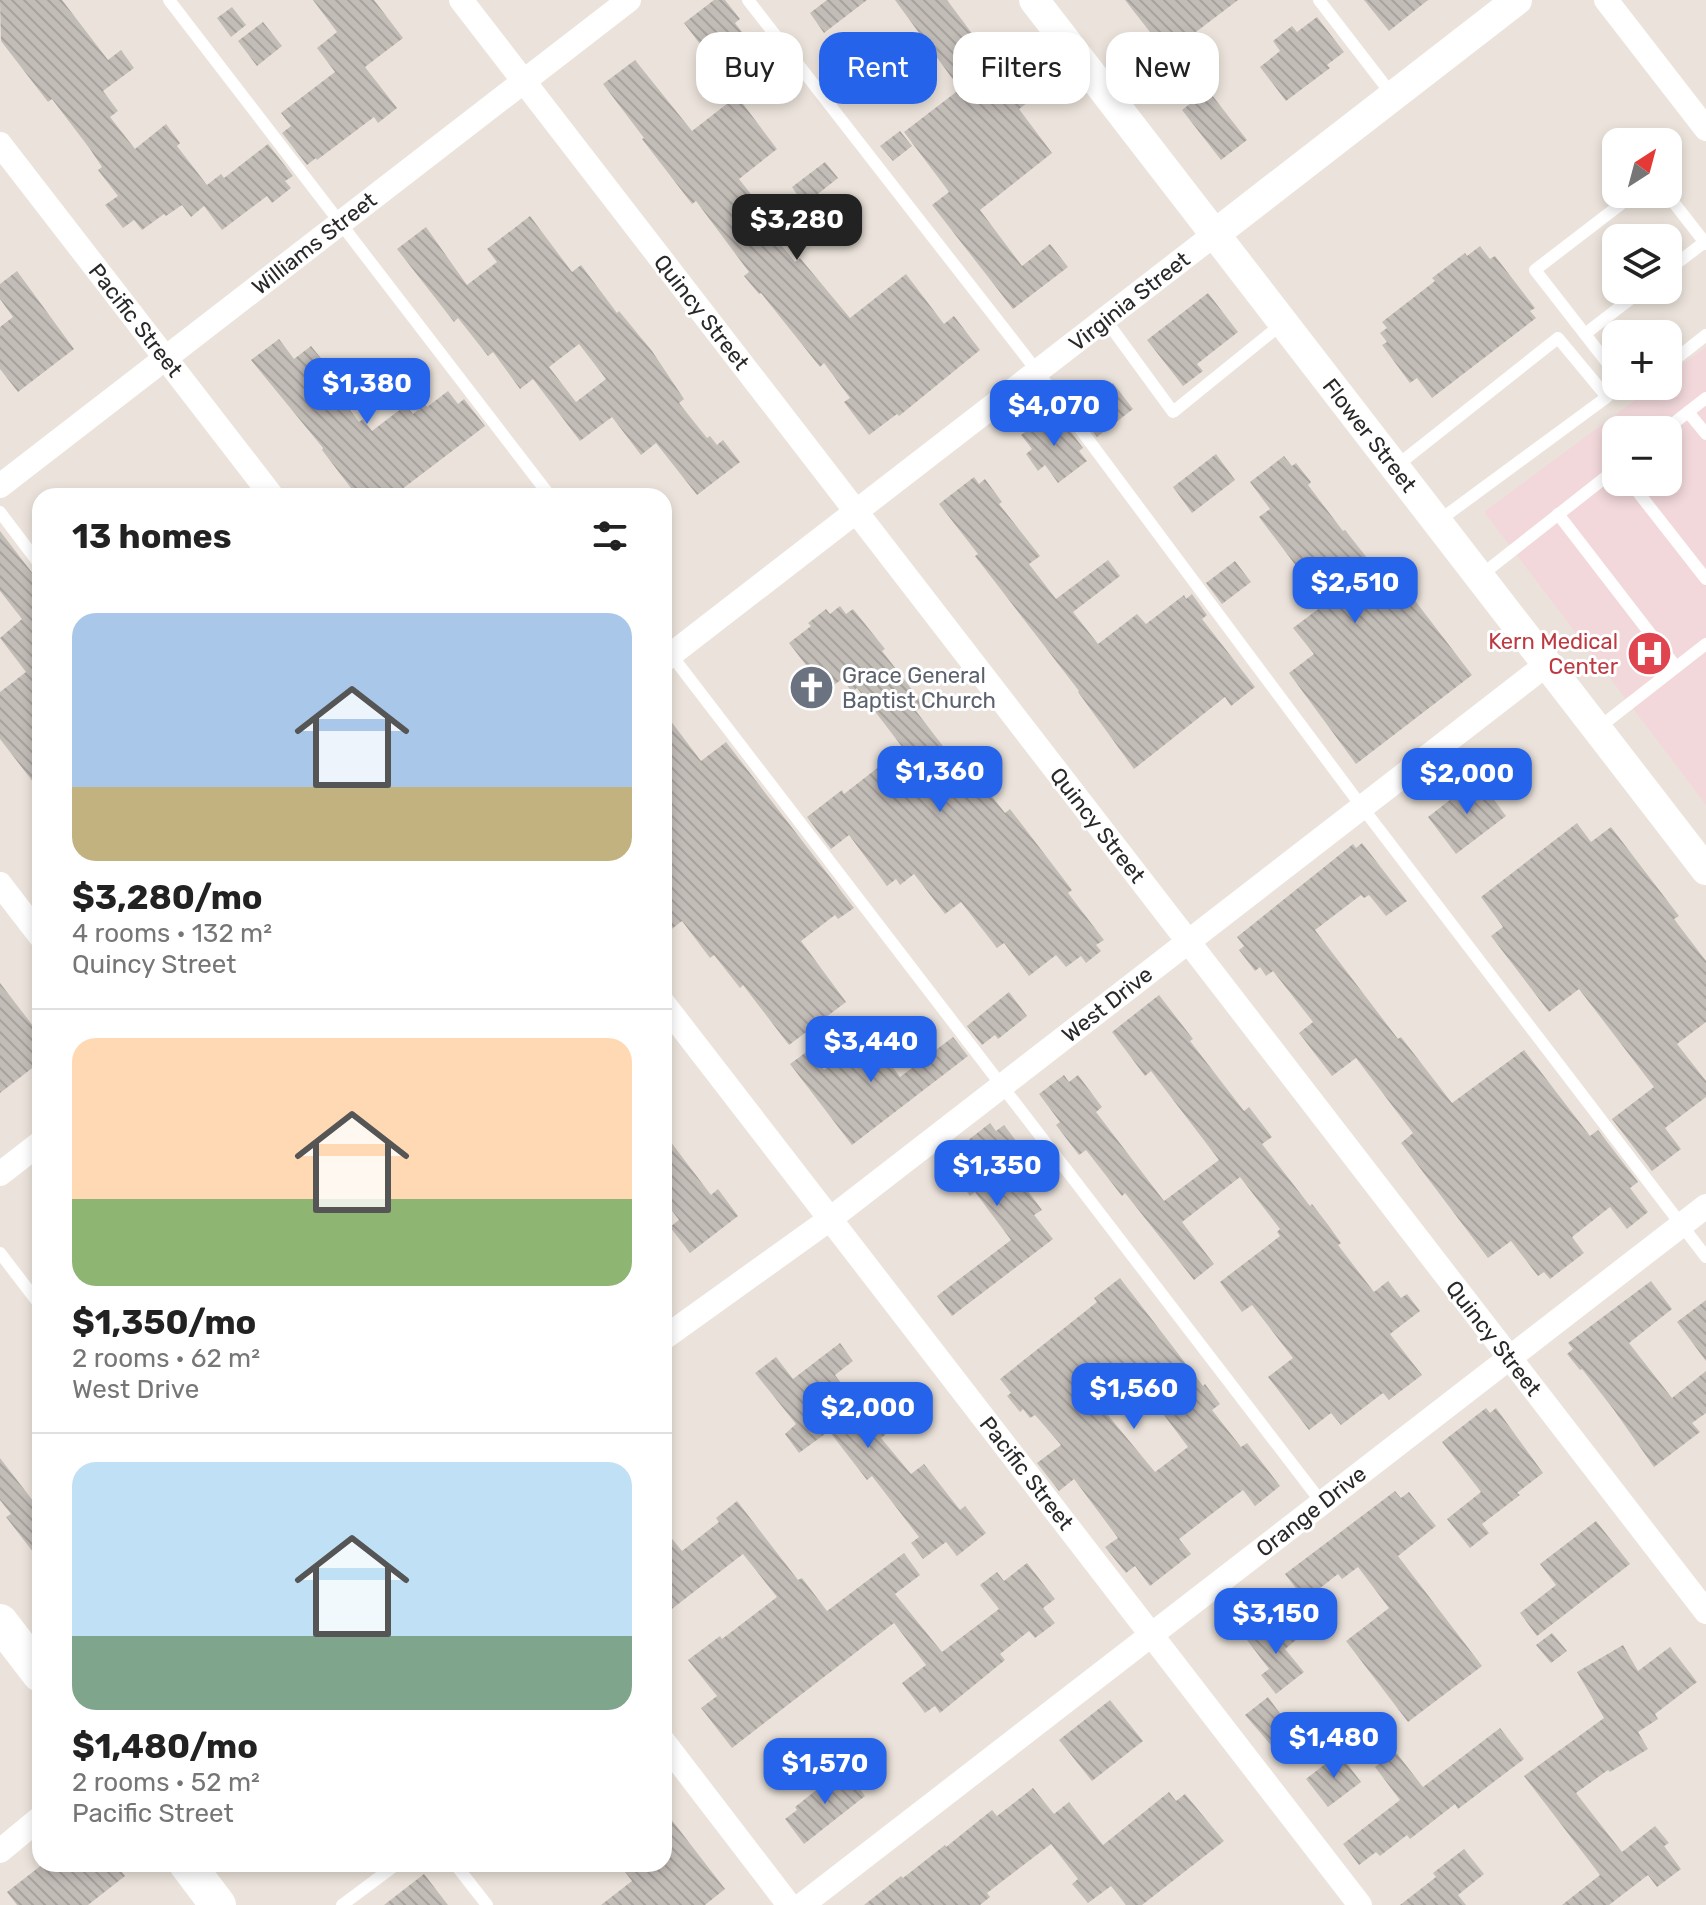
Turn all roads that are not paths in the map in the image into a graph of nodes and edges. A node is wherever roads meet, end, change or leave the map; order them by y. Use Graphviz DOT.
graph roads {
  1 [pos="169,0"];
  2 [pos="461,0"];
  3 [pos="629,0"];
  4 [pos="748,0"];
  5 [pos="1034,0"];
  6 [pos="1319,0"];
  7 [pos="1517,0"];
  8 [pos="1606,0"];
  9 [pos="524,81"];
  10 [pos="1393,96"];
  11 [pos="1706,129"];
  12 [pos="0,144"];
  13 [pos="1616,208"];
  14 [pos="1678,208"];
  15 [pos="340,223"];
  16 [pos="1215,234"];
  17 [pos="1705,242"];
  18 [pos="1682,259"];
  19 [pos="1624,304"];
  20 [pos="1105,319"];
  21 [pos="1283,323"];
  22 [pos="1585,334"];
  23 [pos="1706,335"];
  24 [pos="1682,354"];
  25 [pos="1602,356"];
  26 [pos="166,358"];
  27 [pos="1037,371"];
  28 [pos="1706,398"];
  29 [pos="1688,412"];
  30 [pos="1682,417"];
  31 [pos="1706,434"];
  32 [pos="1395,467"];
  33 [pos="1602,480"];
  34 [pos="0,486"];
  35 [pos="266,488"];
  36 [pos="544,488"];
  37 [pos="1641,496"];
  38 [pos="856,511"];
  39 [pos="0,512"];
  40 [pos="1558,514"];
  41 [pos="1437,522"];
  42 [pos="32,554"];
  43 [pos="1479,577"];
  44 [pos="1706,579"];
  45 [pos="1706,644"];
  46 [pos="672,649"];
  47 [pos="672,661"];
  48 [pos="1547,664"];
  49 [pos="1676,667"];
  50 [pos="1597,729"];
  51 [pos="1362,807"];
  52 [pos="1706,870"];
  53 [pos="0,884"];
  54 [pos="32,926"];
  55 [pos="1188,941"];
  56 [pos="672,1014"];
  57 [pos="1002,1085"];
  58 [pos="32,1149"];
  59 [pos="0,1174"];
  60 [pos="1706,1206"];
  61 [pos="830,1219"];
  62 [pos="1681,1225"];
  63 [pos="0,1253"];
  64 [pos="1706,1257"];
  65 [pos="32,1295"];
  66 [pos="672,1332"];
  67 [pos="1510,1358"];
  68 [pos="1322,1503"];
  69 [pos="1706,1612"];
  70 [pos="0,1622"];
  71 [pos="1151,1635"];
  72 [pos="32,1664"];
  73 [pos="672,1752"];
  74 [pos="32,1825"];
  75 [pos="0,1851"];
  76 [pos="193,1872"];
  77 [pos="386,1872"];
  78 [pos="461,1872"];
  79 [pos="218,1905"];
  80 [pos="342,1905"];
  81 [pos="487,1905"];
  82 [pos="789,1905"];
  83 [pos="802,1905"];
  84 [pos="1360,1905"];
  1 -- 15 [label="lane"];
  2 -- 9 [label="street, Quincy Street"];
  3 -- 9 [label="street, Williams Street"];
  4 -- 27 [label="lane"];
  5 -- 16 [label="street, Flower Street"];
  6 -- 10 [label="lane"];
  7 -- 10 [label="street, Virginia Street"];
  8 -- 11 [label="street"];
  9 -- 15 [label="street, Williams Street"];
  9 -- 38 [label="street, Quincy Street"];
  10 -- 16 [label="street, Virginia Street"];
  12 -- 26 [label="street, Pacific Street"];
  13 -- 22 [label="lane"];
  14 -- 17 [label="lane"];
  15 -- 26 [label="street, Williams Street"];
  15 -- 36 [label="lane"];
  16 -- 20 [label="street, Virginia Street"];
  16 -- 21 [label="street, Flower Street"];
  17 -- 18 [label="lane"];
  19 -- 22 [label="lane"];
  20 -- 21 [label="lane"];
  20 -- 27 [label="street, Virginia Street"];
  21 -- 32 [label="street, Flower Street"];
  22 -- 25 [label="lane"];
  23 -- 24 [label="lane"];
  26 -- 34 [label="street, Williams Street"];
  26 -- 35 [label="street, Pacific Street"];
  27 -- 38 [label="street, Virginia Street"];
  27 -- 51 [label="lane"];
  28 -- 29 [label="lane"];
  29 -- 30 [label="lane"];
  29 -- 31 [label="lane"];
  32 -- 41 [label="street, Flower Street"];
  32 -- 41 [label="lane"];
  33 -- 40 [label="lane"];
  37 -- 44 [label="lane"];
  38 -- 46 [label="street, Virginia Street"];
  38 -- 55 [label="street, Quincy Street"];
  39 -- 42 [label="lane"];
  40 -- 43 [label="lane"];
  40 -- 49 [label="lane"];
  41 -- 43 [label="street, Flower Street"];
  43 -- 48 [label="street, Flower Street"];
  45 -- 49 [label="lane"];
  47 -- 57 [label="lane"];
  48 -- 50 [label="street, Flower Street"];
  48 -- 51 [label="street, West Drive"];
  49 -- 50 [label="lane"];
  50 -- 52 [label="street, Flower Street"];
  51 -- 55 [label="street, West Drive"];
  51 -- 62 [label="lane"];
  53 -- 54 [label="street"];
  55 -- 57 [label="street, West Drive"];
  55 -- 67 [label="street, Quincy Street"];
  56 -- 61 [label="street, Pacific Street"];
  57 -- 61 [label="street, West Drive"];
  57 -- 68 [label="lane"];
  58 -- 59 [label="street"];
  60 -- 62 [label="street, Orange Drive"];
  61 -- 66 [label="street, West Drive"];
  61 -- 71 [label="street, Pacific Street"];
  62 -- 64 [label="lane"];
  62 -- 67 [label="street, Orange Drive"];
  63 -- 65 [label="lane"];
  67 -- 68 [label="street, Orange Drive"];
  67 -- 69 [label="street, Quincy Street"];
  68 -- 71 [label="street, Orange Drive"];
  70 -- 72 [label="main road"];
  71 -- 83 [label="street, Orange Drive"];
  71 -- 84 [label="street, Pacific Street"];
  73 -- 82 [label="street"];
  74 -- 75 [label="street"];
  76 -- 79 [label="main road"];
  77 -- 80 [label="lane"];
  78 -- 81 [label="lane"];
}
